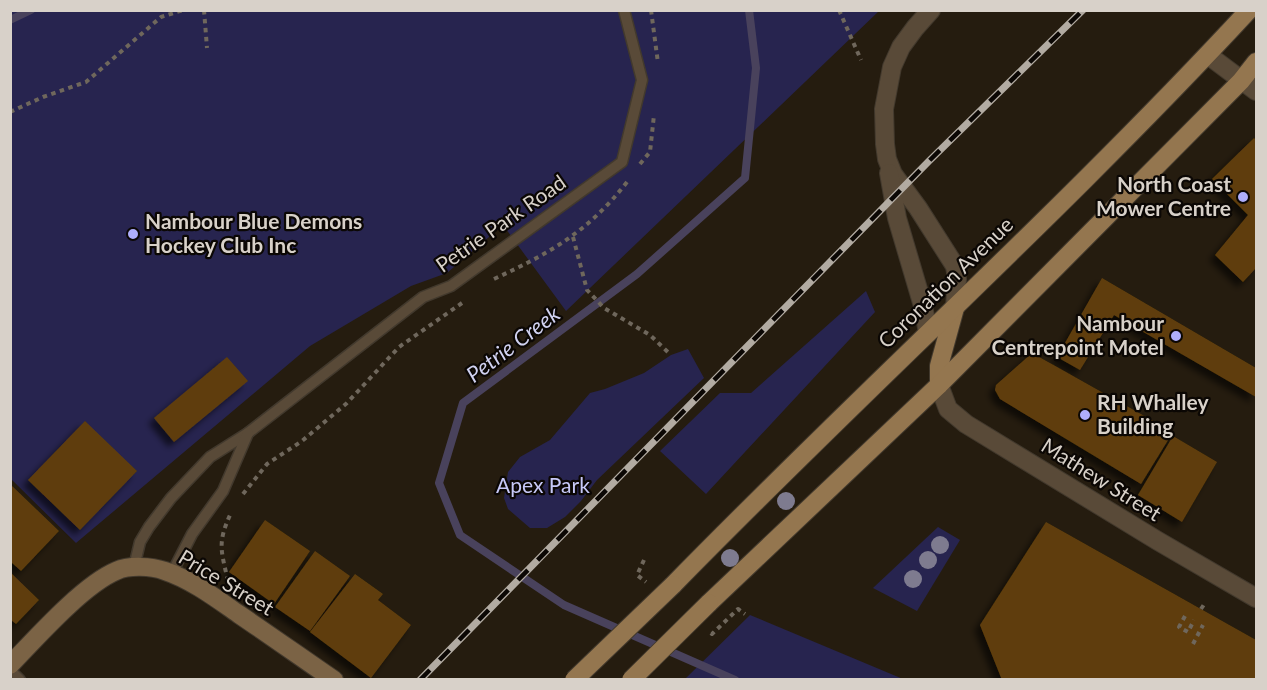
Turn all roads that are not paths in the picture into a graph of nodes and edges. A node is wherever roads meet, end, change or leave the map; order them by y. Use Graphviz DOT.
graph roads {
  1 [pos="624,10"];
  2 [pos="931,10"];
  3 [pos="1249,10"];
  4 [pos="1208,55"];
  5 [pos="1257,62"];
  6 [pos="1241,81"];
  7 [pos="1257,91"];
  8 [pos="887,159"];
  9 [pos="955,308"];
  10 [pos="928,333"];
  11 [pos="939,385"];
  12 [pos="248,433"];
  13 [pos="134,567"];
  14 [pos="172,573"];
  15 [pos="1257,598"];
  16 [pos="10,665"];
  17 [pos="10,670"];
  18 [pos="20,680"];
  19 [pos="334,680"];
  20 [pos="574,680"];
  21 [pos="631,680"];
  1 -- 12 [label="lane, Petrie Park Road"];
  2 -- 8 [label="street"];
  3 -- 4 [label="main road, Coronation Avenue"];
  4 -- 6 [label="street"];
  4 -- 9 [label="main road, Coronation Avenue"];
  5 -- 6 [label="main road"];
  6 -- 7 [label="street"];
  6 -- 11 [label="main road"];
  8 -- 9 [label="street"];
  8 -- 10 [label="street"];
  9 -- 10 [label="main road, Coronation Avenue"];
  9 -- 11 [label="main road"];
  10 -- 11 [label="main road"];
  10 -- 20 [label="main road, Coronation Avenue, bridge"];
  11 -- 15 [label="street, Mathew Street"];
  11 -- 21 [label="main road, bridge"];
  12 -- 13 [label="lane, Petrie Park Road"];
  12 -- 14 [label="lane, Petrie Park Road"];
  13 -- 14 [label="street, Price Street"];
  13 -- 16 [label="street, Price Street"];
  14 -- 19 [label="street, Price Street"];
  17 -- 18 [label="lane"];
}
